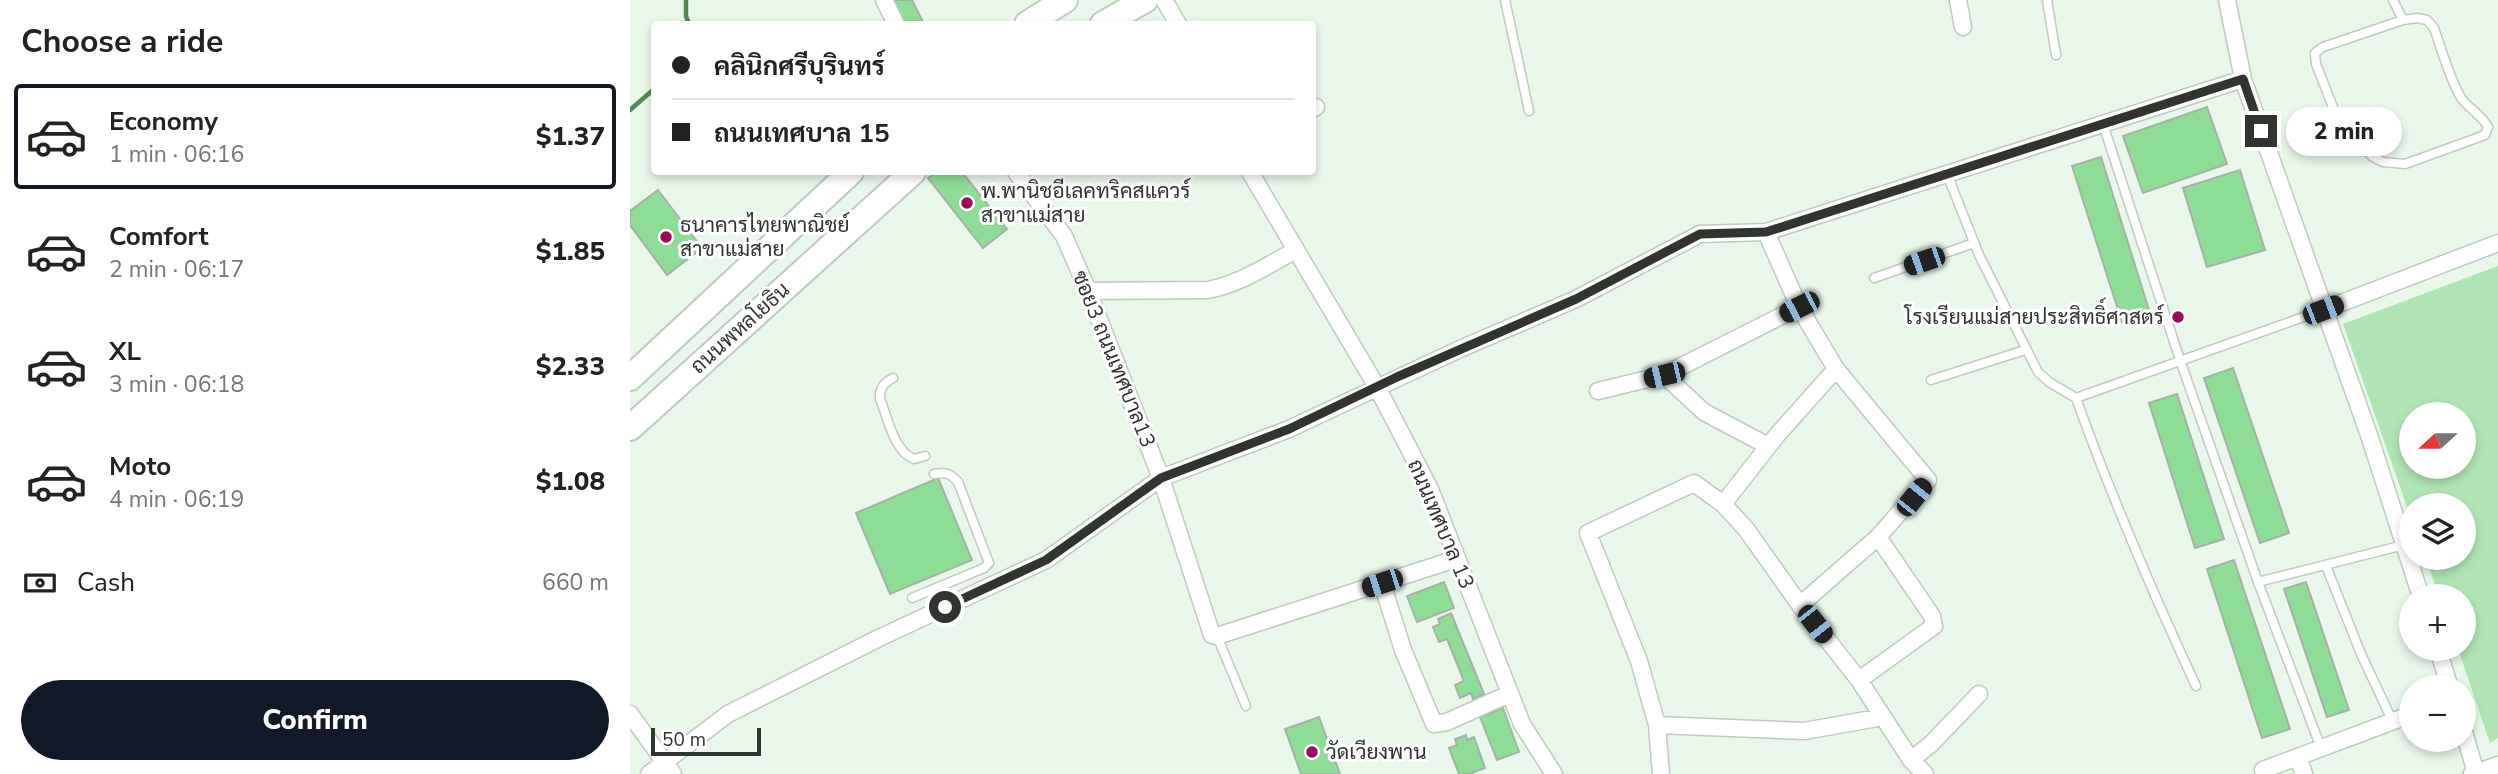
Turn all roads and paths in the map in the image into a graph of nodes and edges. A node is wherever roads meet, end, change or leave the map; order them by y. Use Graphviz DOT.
graph roads {
  1 [pos="884,0"];
  2 [pos="1065,0"];
  3 [pos="1145,0"];
  4 [pos="1164,0"];
  5 [pos="1505,0"];
  6 [pos="1958,0"];
  7 [pos="2047,0"];
  8 [pos="2227,0"];
  9 [pos="2393,0"];
  10 [pos="2403,20"];
  11 [pos="894,21"];
  12 [pos="1032,21"];
  13 [pos="1108,21"];
  14 [pos="1176,21"];
  15 [pos="1963,27"];
  16 [pos="2056,55"];
  17 [pos="2243,79"];
  18 [pos="1530,111"];
  19 [pos="2103,124"];
  20 [pos="1947,174"];
  21 [pos="848,175"];
  22 [pos="910,175"];
  23 [pos="1018,175"];
  24 [pos="1252,175"];
  25 [pos="1766,232"];
  26 [pos="1974,243"];
  27 [pos="2498,243"];
  28 [pos="1296,250"];
  29 [pos="1874,278"];
  30 [pos="1088,291"];
  31 [pos="1799,307"];
  32 [pos="2323,310"];
  33 [pos="2025,350"];
  34 [pos="2180,359"];
  35 [pos="1836,369"];
  36 [pos="1664,375"];
  37 [pos="630,377"];
  38 [pos="893,378"];
  39 [pos="1931,380"];
  40 [pos="1377,387"];
  41 [pos="1598,391"];
  42 [pos="2076,398"];
  43 [pos="630,428"];
  44 [pos="1768,446"];
  45 [pos="925,456"];
  46 [pos="934,474"];
  47 [pos="1161,478"];
  48 [pos="1723,504"];
  49 [pos="2399,529"];
  50 [pos="1878,537"];
  51 [pos="2399,546"];
  52 [pos="1456,559"];
  53 [pos="2326,566"];
  54 [pos="2258,582"];
  55 [pos="1382,583"];
  56 [pos="912,598"];
  57 [pos="1800,605"];
  58 [pos="1217,636"];
  59 [pos="1859,680"];
  60 [pos="2196,686"];
  61 [pos="1509,694"];
  62 [pos="1979,694"];
  63 [pos="1246,706"];
  64 [pos="630,714"];
  65 [pos="1883,717"];
  66 [pos="2399,718"];
  67 [pos="2392,720"];
  68 [pos="1657,724"];
  69 [pos="2321,747"];
  70 [pos="2469,752"];
  71 [pos="2298,757"];
  72 [pos="1911,760"];
  73 [pos="2498,765"];
  74 [pos="669,767"];
  75 [pos="2263,770"];
  76 [pos="649,774"];
  77 [pos="1554,774"];
  78 [pos="1661,774"];
  79 [pos="1925,774"];
  80 [pos="2304,774"];
  81 [pos="2474,774"];
  1 -- 11 [label="street"];
  2 -- 12 [label="main road"];
  3 -- 13 [label="main road"];
  4 -- 14 [label="street"];
  5 -- 18 [label="lane"];
  6 -- 15 [label="street"];
  7 -- 16 [label="lane"];
  8 -- 17 [label="street"];
  9 -- 10 [label="lane"];
  10 -- 10 [label="lane"];
  17 -- 19 [label="street"];
  17 -- 32 [label="street"];
  19 -- 20 [label="street"];
  19 -- 34 [label="lane"];
  20 -- 25 [label="street"];
  20 -- 26 [label="lane"];
  21 -- 37 [label="main road, ถนนพหลโยธิน"];
  22 -- 43 [label="main road, ถนนพหลโยธิน"];
  23 -- 30 [label="street, ซอย3 ถนนเทศบาล13"];
  24 -- 28 [label="street, ถนนเทศบาล 13"];
  25 -- 31 [label="street"];
  25 -- 40 [label="street"];
  26 -- 29 [label="lane"];
  26 -- 33 [label="lane"];
  27 -- 32 [label="street"];
  28 -- 30 [label="street"];
  28 -- 40 [label="street, ถนนเทศบาล 13"];
  30 -- 47 [label="street, ซอย3 ถนนเทศบาล13"];
  31 -- 35 [label="street"];
  31 -- 36 [label="street"];
  32 -- 34 [label="lane"];
  32 -- 49 [label="street"];
  33 -- 39 [label="lane"];
  33 -- 42 [label="lane"];
  34 -- 42 [label="lane"];
  34 -- 54 [label="lane"];
  35 -- 44 [label="street"];
  35 -- 50 [label="street"];
  36 -- 41 [label="street"];
  36 -- 44 [label="street"];
  38 -- 45 [label="lane"];
  40 -- 47 [label="street"];
  40 -- 52 [label="street, ถนนเทศบาล 13"];
  42 -- 60 [label="lane"];
  44 -- 48 [label="street"];
  46 -- 56 [label="lane"];
  47 -- 58 [label="street, ซอย3 ถนนเทศบาล13"];
  47 -- 74 [label="street"];
  48 -- 57 [label="street"];
  48 -- 68 [label="street"];
  50 -- 57 [label="street"];
  50 -- 59 [label="street"];
  51 -- 53 [label="lane"];
  52 -- 55 [label="street"];
  52 -- 61 [label="street, ถนนเทศบาล 13"];
  53 -- 54 [label="lane"];
  53 -- 67 [label="lane"];
  54 -- 69 [label="lane"];
  55 -- 58 [label="street"];
  55 -- 61 [label="street"];
  57 -- 59 [label="street"];
  58 -- 63 [label="lane"];
  59 -- 65 [label="street"];
  61 -- 77 [label="street, ถนนเทศบาล 13"];
  62 -- 72 [label="street"];
  64 -- 74 [label="street"];
  65 -- 68 [label="street"];
  65 -- 72 [label="street"];
  66 -- 67 [label="street"];
  67 -- 69 [label="street"];
  68 -- 78 [label="street"];
  69 -- 71 [label="street"];
  70 -- 81 [label="street"];
  71 -- 75 [label="street"];
  71 -- 80 [label="street"];
  72 -- 79 [label="street"];
  73 -- 81 [label="street"];
  74 -- 76 [label="street"];
}
